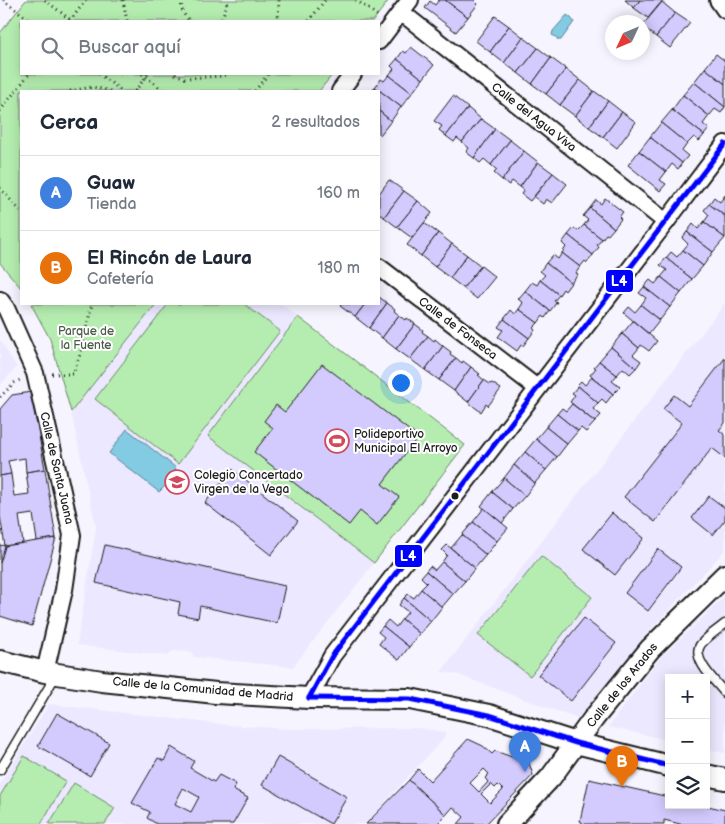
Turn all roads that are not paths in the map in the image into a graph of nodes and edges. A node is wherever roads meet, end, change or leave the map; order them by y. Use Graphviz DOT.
graph roads {
  1 [pos="718,0"];
  2 [pos="406,6"];
  3 [pos="725,10"];
  4 [pos="380,40"];
  5 [pos="352,75"];
  6 [pos="341,90"];
  7 [pos="725,144"];
  8 [pos="666,222"];
  9 [pos="380,268"];
  10 [pos="0,300"];
  11 [pos="537,388"];
  12 [pos="725,575"];
  13 [pos="725,624"];
  14 [pos="0,661"];
  15 [pos="51,673"];
  16 [pos="725,693"];
  17 [pos="309,698"];
  18 [pos="576,743"];
  19 [pos="665,765"];
  20 [pos="0,770"];
  21 [pos="710,775"];
  22 [pos="725,779"];
  23 [pos="507,824"];
  1 -- 3 [label="street"];
  2 -- 4 [label="street"];
  2 -- 8 [label="street, Calle del Agua Viva"];
  5 -- 6 [label="street"];
  7 -- 8 [label="street"];
  8 -- 11 [label="street"];
  9 -- 11 [label="street, Calle de Fonseca"];
  10 -- 15 [label="street, Calle de Santa Juana"];
  11 -- 17 [label="street"];
  12 -- 18 [label="street, Calle de los Arados"];
  13 -- 16 [label="lane"];
  14 -- 15 [label="street, Calle de la Comunidad de Madrid"];
  15 -- 17 [label="street, Calle de la Comunidad de Madrid"];
  15 -- 20 [label="lane"];
  17 -- 18 [label="street, Calle de la Comunidad de Madrid"];
  18 -- 19 [label="street, Calle de la Comunidad de Madrid"];
  18 -- 23 [label="street, Calle de los Arados"];
  21 -- 22 [label="street"];
}
